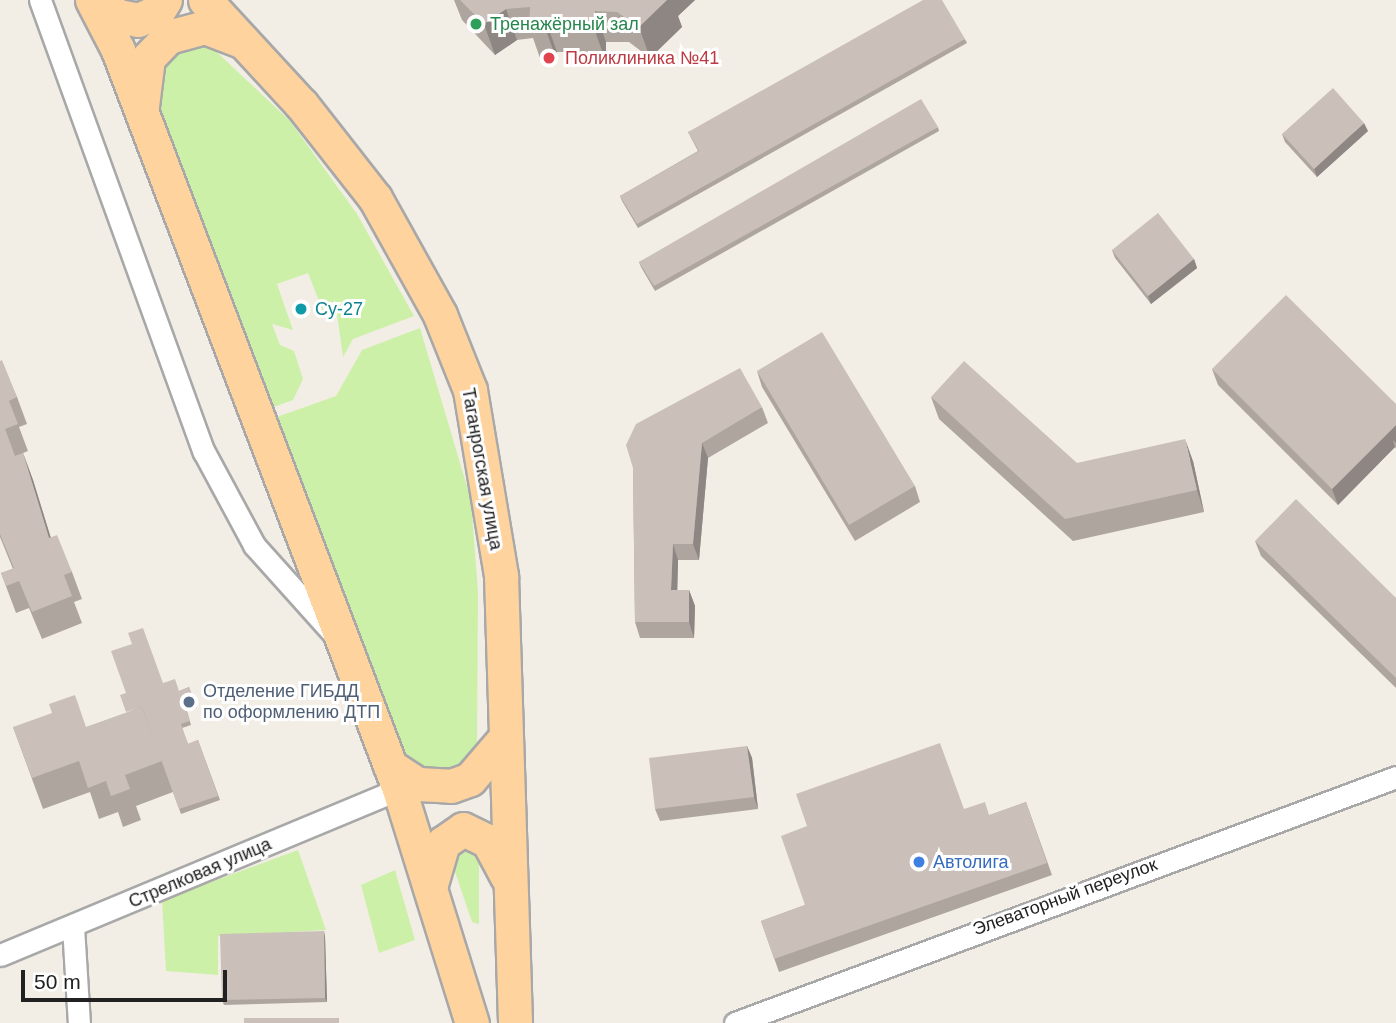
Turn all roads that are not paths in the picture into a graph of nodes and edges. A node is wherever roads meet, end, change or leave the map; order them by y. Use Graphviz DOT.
graph roads {
  1 [pos="40,0"];
  2 [pos="94,0"];
  3 [pos="165,0"];
  4 [pos="205,0"];
  5 [pos="244,41"];
  6 [pos="141,111"];
  7 [pos="345,646"];
  8 [pos="505,738"];
  9 [pos="1396,777"];
  10 [pos="395,778"];
  11 [pos="507,876"];
  12 [pos="431,884"];
  13 [pos="74,926"];
  14 [pos="0,955"];
  15 [pos="79,1023"];
  16 [pos="472,1023"];
  17 [pos="515,1023"];
  18 [pos="735,1023"];
  1 -- 7 [label="street"];
  2 -- 3 [label="main road"];
  2 -- 6 [label="main road"];
  4 -- 5 [label="main road, Таганрогская улица"];
  5 -- 6 [label="main road"];
  5 -- 8 [label="main road, Таганрогская улица"];
  6 -- 7 [label="main road"];
  7 -- 10 [label="main road"];
  8 -- 10 [label="main road"];
  8 -- 11 [label="main road, Таганрогская улица"];
  9 -- 18 [label="street, Элеваторный переулок"];
  10 -- 12 [label="main road"];
  10 -- 13 [label="street, Стрелковая улица"];
  11 -- 12 [label="main road"];
  11 -- 17 [label="main road, Таганрогская улица"];
  12 -- 16 [label="main road"];
  13 -- 14 [label="street, Стрелковая улица"];
  13 -- 15 [label="street"];
}
